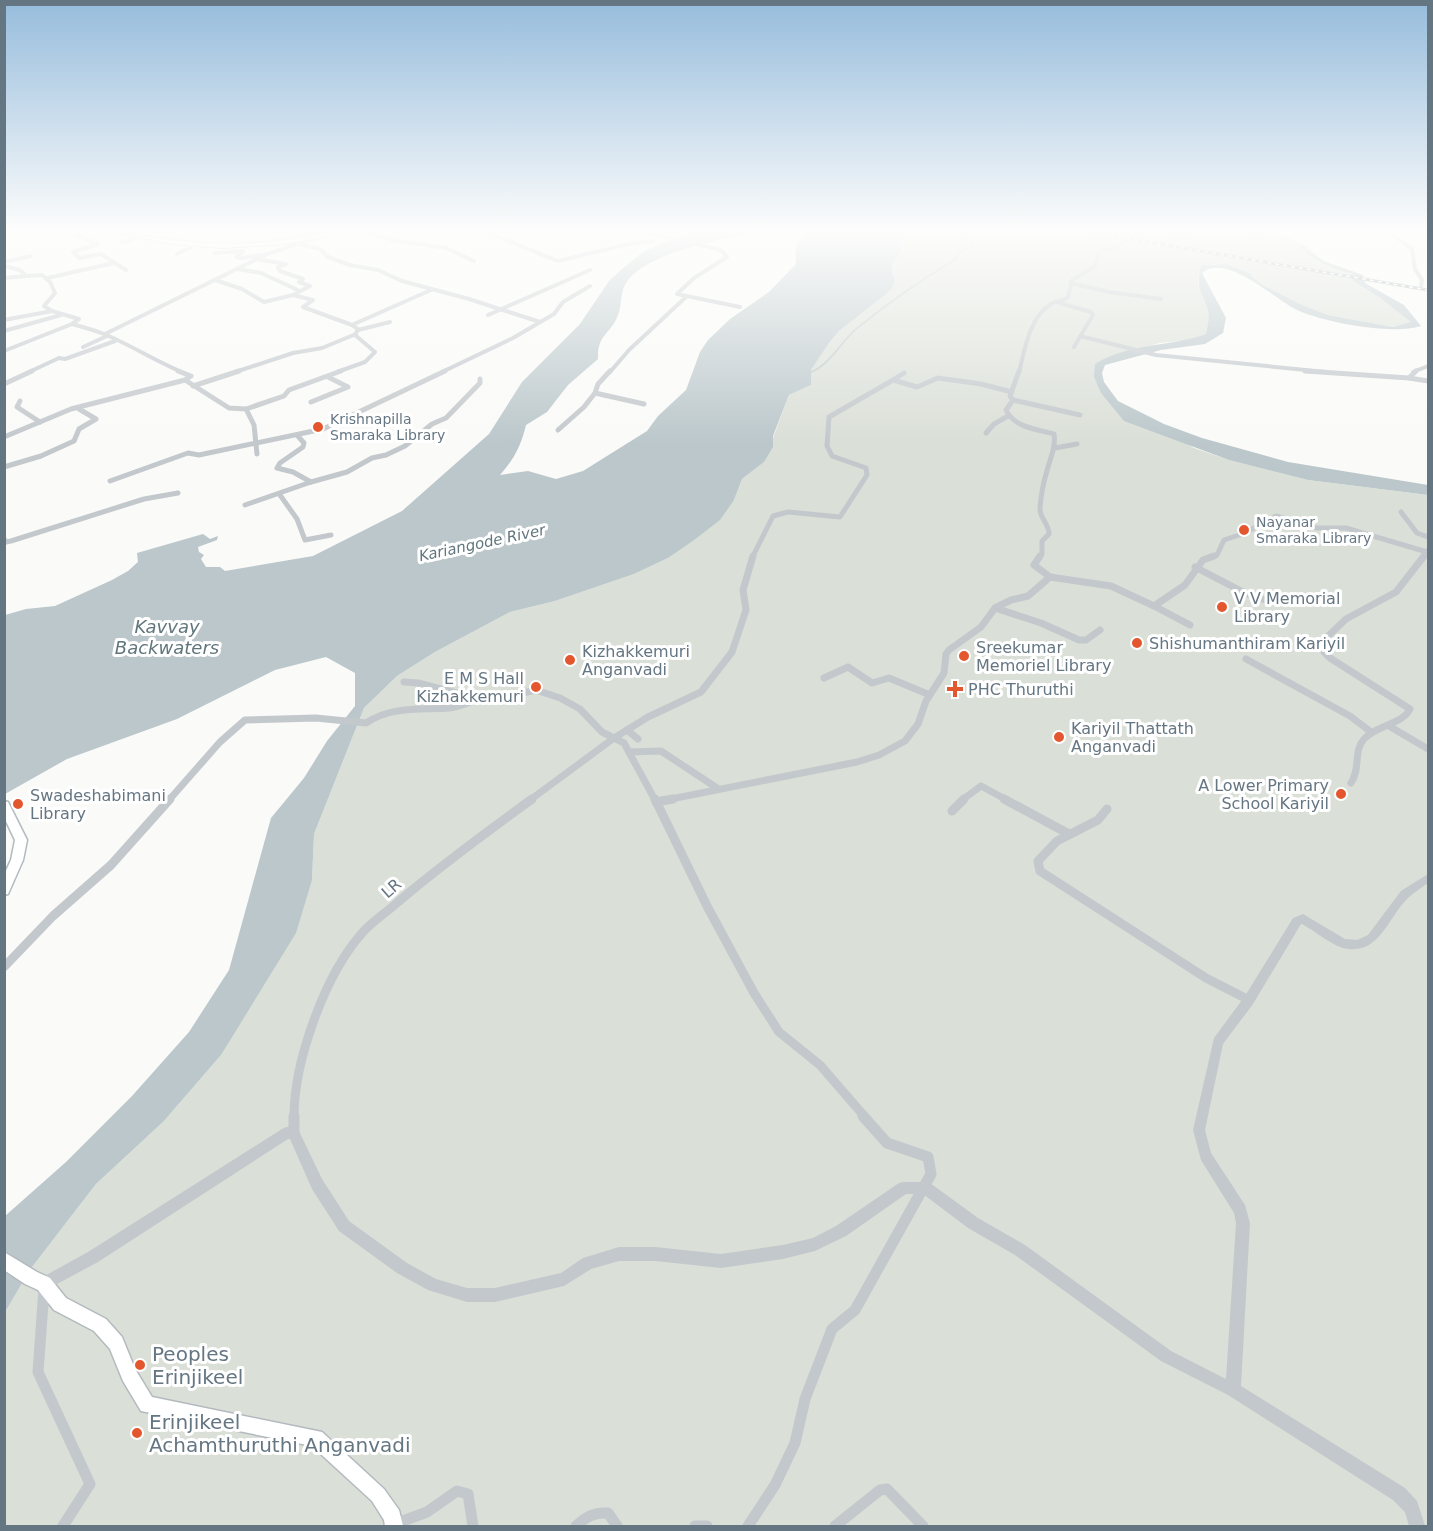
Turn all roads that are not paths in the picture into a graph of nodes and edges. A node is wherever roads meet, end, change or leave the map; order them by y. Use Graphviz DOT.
graph roads {
  1 [pos="48,301"];
  2 [pos="172,301"];
  3 [pos="311,301"];
  4 [pos="405,301"];
  5 [pos="474,301"];
  6 [pos="519,301"];
  7 [pos="565,301"];
  8 [pos="682,301"];
  9 [pos="710,301"];
  10 [pos="1055,302"];
  11 [pos="740,307"];
  12 [pos="502,309"];
  13 [pos="52,311"];
  14 [pos="63,314"];
  15 [pos="488,315"];
  16 [pos="4,320"];
  17 [pos="390,322"];
  18 [pos="540,322"];
  19 [pos="72,324"];
  20 [pos="354,324"];
  21 [pos="4,331"];
  22 [pos="357,332"];
  23 [pos="106,335"];
  24 [pos="1080,336"];
  25 [pos="115,341"];
  26 [pos="1074,346"];
  27 [pos="83,347"];
  28 [pos="4,351"];
  29 [pos="1428,366"];
  30 [pos="904,373"];
  31 [pos="328,377"];
  32 [pos="1409,378"];
  33 [pos="480,379"];
  34 [pos="184,380"];
  35 [pos="893,380"];
  36 [pos="1428,381"];
  37 [pos="4,384"];
  38 [pos="193,387"];
  39 [pos="1012,392"];
  40 [pos="596,393"];
  41 [pos="1012,400"];
  42 [pos="20,401"];
  43 [pos="310,402"];
  44 [pos="644,404"];
  45 [pos="79,409"];
  46 [pos="246,409"];
  47 [pos="1080,415"];
  48 [pos="1008,416"];
  49 [pos="40,422"];
  50 [pos="558,430"];
  51 [pos="986,433"];
  52 [pos="297,435"];
  53 [pos="4,437"];
  54 [pos="257,441"];
  55 [pos="1077,444"];
  56 [pos="1055,448"];
  57 [pos="257,454"];
  58 [pos="4,467"];
  59 [pos="110,481"];
  60 [pos="310,482"];
  61 [pos="178,493"];
  62 [pos="280,495"];
  63 [pos="245,505"];
  64 [pos="1401,512"];
  65 [pos="331,535"];
  66 [pos="1428,537"];
  67 [pos="5,541"];
  68 [pos="1428,551"];
  69 [pos="1195,567"];
  70 [pos="1050,578"];
  71 [pos="1265,600"];
  72 [pos="1154,606"];
  73 [pos="996,608"];
  74 [pos="1190,626"];
  75 [pos="1100,630"];
  76 [pos="1246,659"];
  77 [pos="824,678"];
  78 [pos="404,682"];
  79 [pos="930,695"];
  80 [pos="479,699"];
  81 [pos="1389,726"];
  82 [pos="627,730"];
  83 [pos="1371,732"];
  84 [pos="614,738"];
  85 [pos="638,739"];
  86 [pos="1428,748"];
  87 [pos="629,752"];
  88 [pos="1351,783"];
  89 [pos="717,788"];
  90 [pos="656,802"];
  91 [pos="4,805"];
  92 [pos="1107,809"];
  93 [pos="952,811"];
  94 [pos="1069,834"];
  95 [pos="1428,878"];
  96 [pos="4,890"];
  97 [pos="4,967"];
  98 [pos="1249,1000"];
  99 [pos="294,1133"];
  100 [pos="925,1188"];
  101 [pos="4,1260"];
  102 [pos="38,1281"];
  103 [pos="1233,1390"];
  104 [pos="395,1526"];
  105 [pos="63,1527"];
  106 [pos="473,1527"];
  107 [pos="576,1527"];
  108 [pos="617,1527"];
  109 [pos="695,1527"];
  110 [pos="707,1527"];
  111 [pos="748,1527"];
  112 [pos="835,1527"];
  113 [pos="922,1527"];
  114 [pos="1417,1527"];
  1 -- 13 [label="street"];
  2 -- 23 [label="street"];
  3 -- 20 [label="street"];
  4 -- 20 [label="street"];
  5 -- 12 [label="street"];
  6 -- 12 [label="street"];
  7 -- 18 [label="street"];
  8 -- 40 [label="street"];
  9 -- 11 [label="street"];
  10 -- 24 [label="street"];
  10 -- 39 [label="street"];
  12 -- 15 [label="street"];
  12 -- 18 [label="street"];
  13 -- 14 [label="street"];
  13 -- 16 [label="street"];
  14 -- 19 [label="street"];
  14 -- 21 [label="street"];
  17 -- 22 [label="street"];
  18 -- 52 [label="street"];
  19 -- 23 [label="street"];
  19 -- 28 [label="street"];
  20 -- 22 [label="street"];
  22 -- 31 [label="street"];
  22 -- 38 [label="street"];
  23 -- 25 [label="street"];
  23 -- 27 [label="street"];
  24 -- 26 [label="street"];
  24 -- 32 [label="street"];
  25 -- 34 [label="street"];
  25 -- 37 [label="street"];
  29 -- 32 [label="street"];
  30 -- 35 [label="street"];
  31 -- 43 [label="street"];
  31 -- 46 [label="street"];
  32 -- 36 [label="street"];
  33 -- 60 [label="street"];
  34 -- 38 [label="street"];
  34 -- 45 [label="street"];
  35 -- 39 [label="street"];
  35 -- 82 [label="street, LR"];
  38 -- 46 [label="street"];
  39 -- 41 [label="street"];
  40 -- 44 [label="street"];
  40 -- 50 [label="street"];
  41 -- 47 [label="street"];
  41 -- 48 [label="street"];
  42 -- 49 [label="street"];
  45 -- 49 [label="street"];
  45 -- 58 [label="street"];
  46 -- 54 [label="street"];
  48 -- 51 [label="street"];
  48 -- 56 [label="street"];
  49 -- 53 [label="street"];
  52 -- 54 [label="street"];
  52 -- 60 [label="street"];
  54 -- 57 [label="street"];
  54 -- 59 [label="street"];
  55 -- 56 [label="street"];
  56 -- 70 [label="street"];
  60 -- 62 [label="street"];
  61 -- 67 [label="street"];
  62 -- 63 [label="street"];
  62 -- 65 [label="street"];
  64 -- 66 [label="street"];
  68 -- 69 [label="street"];
  68 -- 81 [label="street"];
  69 -- 71 [label="street"];
  69 -- 72 [label="street"];
  70 -- 72 [label="street"];
  70 -- 73 [label="street"];
  72 -- 74 [label="street"];
  73 -- 75 [label="street"];
  73 -- 79 [label="street"];
  76 -- 83 [label="street"];
  77 -- 79 [label="street"];
  78 -- 80 [label="street"];
  79 -- 89 [label="street"];
  80 -- 84 [label="street"];
  80 -- 97 [label="street"];
  81 -- 83 [label="street"];
  81 -- 86 [label="street"];
  82 -- 84 [label="street, LR"];
  82 -- 85 [label="street"];
  83 -- 88 [label="street"];
  84 -- 87 [label="street"];
  84 -- 99 [label="street, LR"];
  87 -- 89 [label="street"];
  87 -- 90 [label="street"];
  89 -- 90 [label="street"];
  90 -- 100 [label="street"];
  91 -- 96 [label="main road"];
  92 -- 94 [label="street"];
  93 -- 94 [label="street"];
  94 -- 98 [label="street"];
  95 -- 98 [label="street"];
  98 -- 103 [label="street"];
  99 -- 100 [label="street"];
  99 -- 102 [label="street"];
  100 -- 103 [label="street"];
  100 -- 111 [label="street"];
  101 -- 102 [label="main road"];
  102 -- 104 [label="main road"];
  102 -- 105 [label="street"];
  103 -- 114 [label="street"];
  104 -- 106 [label="street"];
  107 -- 108 [label="street"];
  109 -- 110 [label="street"];
  112 -- 113 [label="street"];
}
